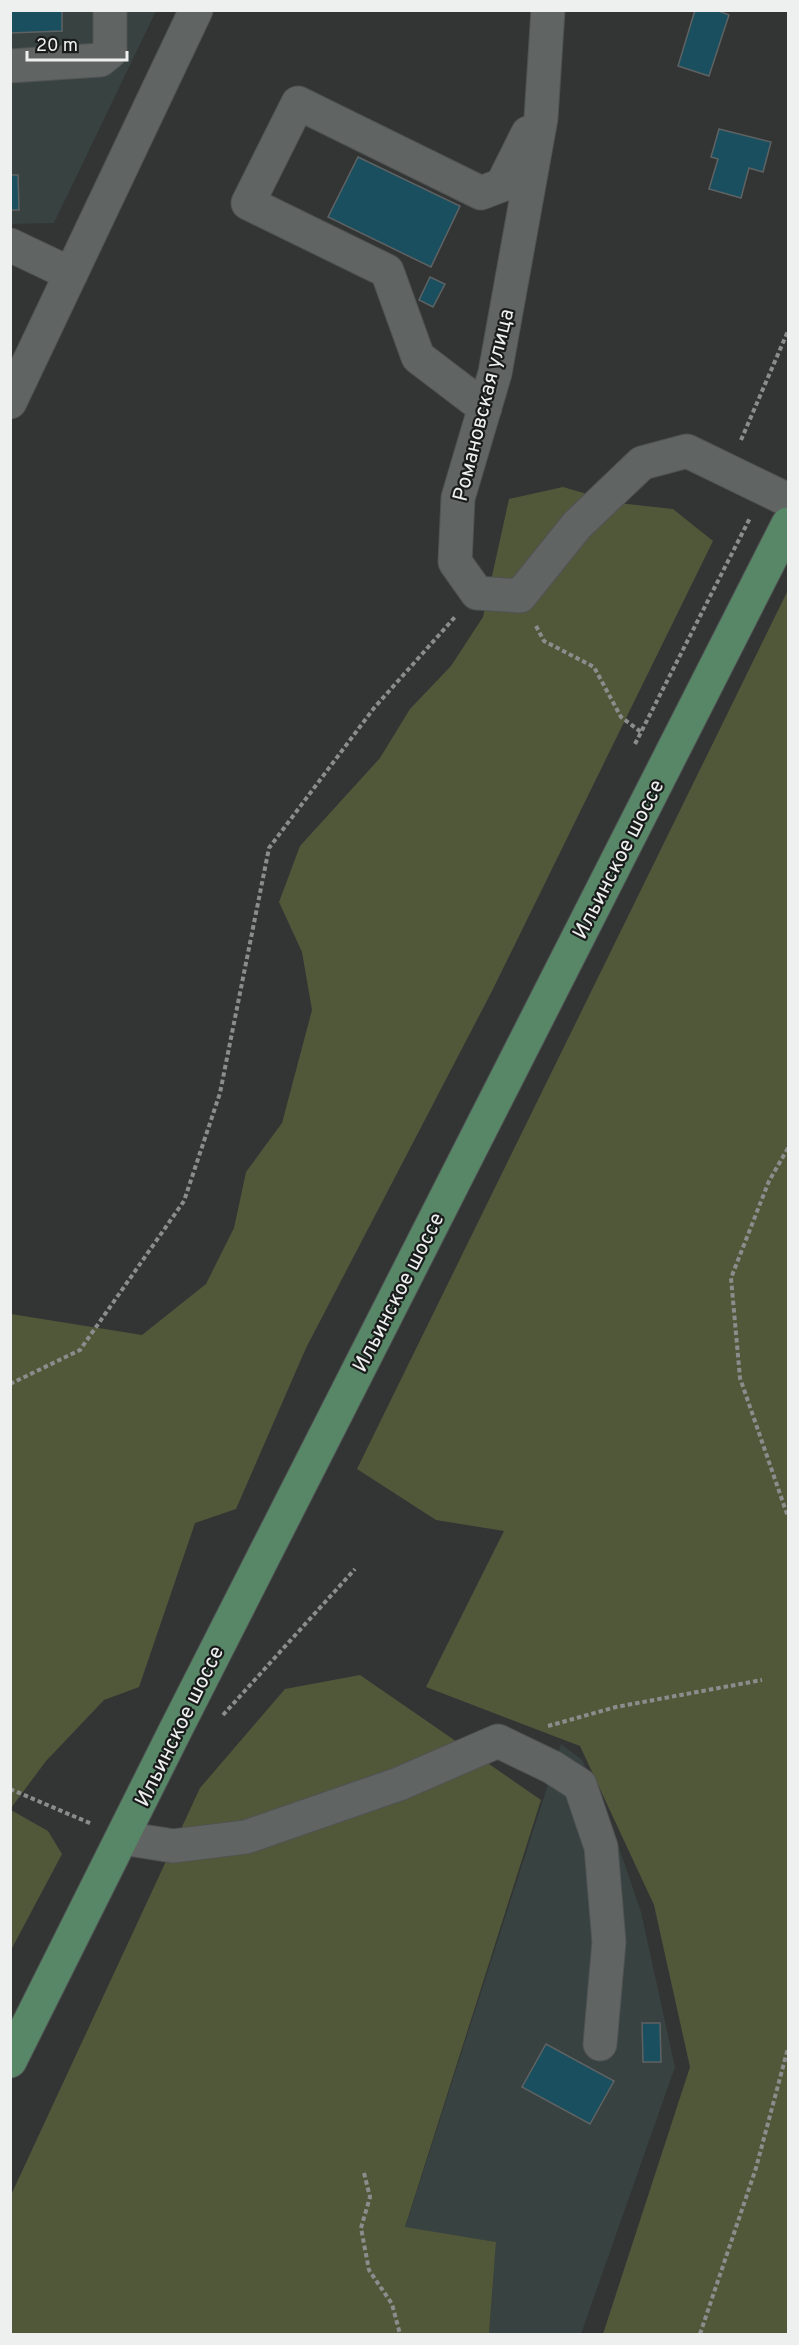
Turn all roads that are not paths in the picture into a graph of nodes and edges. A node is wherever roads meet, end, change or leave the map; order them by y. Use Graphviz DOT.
graph roads {
  1 [pos="110,10"];
  2 [pos="196,10"];
  3 [pos="548,10"];
  4 [pos="10,66"];
  5 [pos="540,123"];
  6 [pos="10,244"];
  7 [pos="71,274"];
  8 [pos="10,402"];
  9 [pos="485,408"];
  10 [pos="789,500"];
  11 [pos="789,524"];
  12 [pos="123,1838"];
  13 [pos="600,2044"];
  14 [pos="10,2061"];
  1 -- 4 [label="street"];
  2 -- 7 [label="street"];
  3 -- 5 [label="street, Романовская улица"];
  5 -- 9 [label="street, Романовская улица"];
  5 -- 9 [label="street"];
  6 -- 7 [label="street"];
  7 -- 8 [label="street"];
  9 -- 10 [label="street, Романовская улица"];
  11 -- 12 [label="main road, Ильинское шоссе"];
  12 -- 13 [label="street"];
  12 -- 14 [label="main road, Ильинское шоссе"];
}
